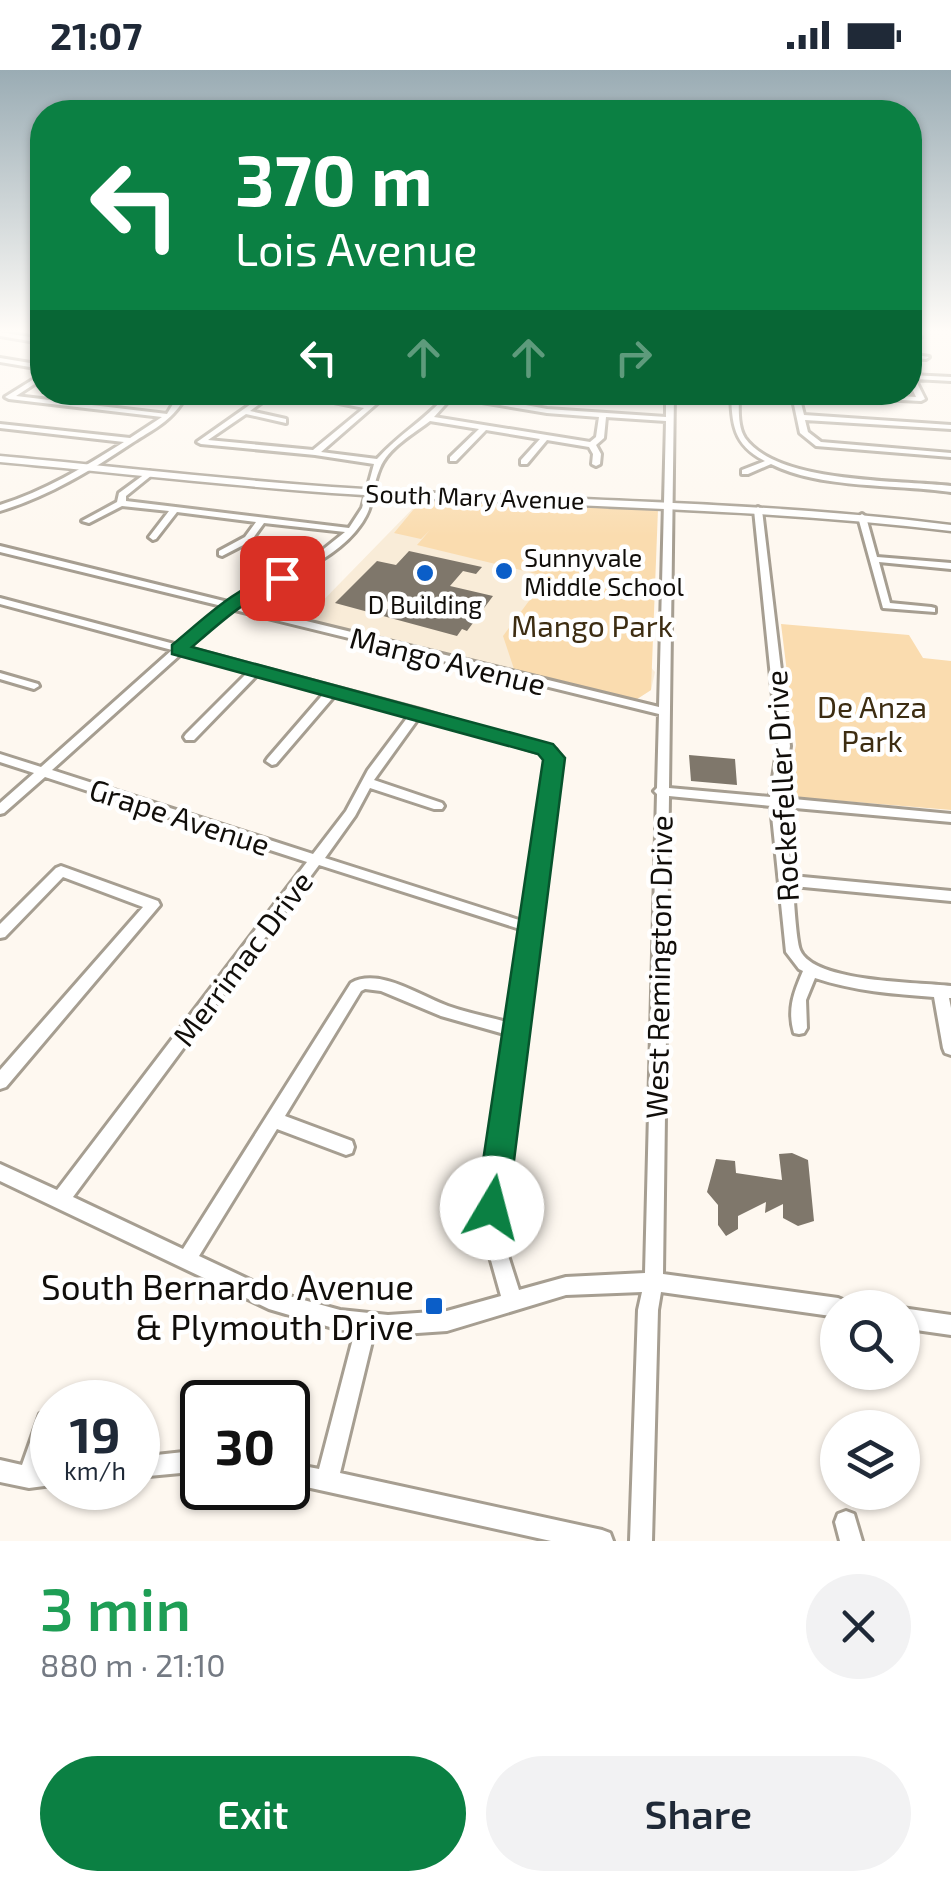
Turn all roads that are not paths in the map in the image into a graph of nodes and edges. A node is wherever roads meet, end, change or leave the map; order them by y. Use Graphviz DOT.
graph roads {
  1 [pos="76,405"];
  2 [pos="176,405"];
  3 [pos="254,405"];
  4 [pos="359,405"];
  5 [pos="372,405"];
  6 [pos="440,405"];
  7 [pos="516,405"];
  8 [pos="670,405"];
  9 [pos="736,405"];
  10 [pos="798,405"];
  11 [pos="370,407"];
  12 [pos="244,412"];
  13 [pos="603,414"];
  14 [pos="169,416"];
  15 [pos="426,418"];
  16 [pos="800,418"];
  17 [pos="669,419"];
  18 [pos="283,421"];
  19 [pos="0,426"];
  20 [pos="951,427"];
  21 [pos="484,428"];
  22 [pos="544,439"];
  23 [pos="130,440"];
  24 [pos="592,445"];
  25 [pos="314,452"];
  26 [pos="951,456"];
  27 [pos="452,458"];
  28 [pos="0,459"];
  29 [pos="772,461"];
  30 [pos="378,462"];
  31 [pos="524,462"];
  32 [pos="596,464"];
  33 [pos="87,467"];
  34 [pos="149,472"];
  35 [pos="745,472"];
  36 [pos="951,489"];
  37 [pos="370,492"];
  38 [pos="120,504"];
  39 [pos="669,505"];
  40 [pos="0,508"];
  41 [pos="758,510"];
  42 [pos="173,512"];
  43 [pos="862,517"];
  44 [pos="86,521"];
  45 [pos="261,522"];
  46 [pos="951,528"];
  47 [pos="348,530"];
  48 [pos="153,536"];
  49 [pos="0,549"];
  50 [pos="222,553"];
  51 [pos="874,559"];
  52 [pos="951,566"];
  53 [pos="2,604"];
  54 [pos="228,606"];
  55 [pos="931,610"];
  56 [pos="178,650"];
  57 [pos="256,670"];
  58 [pos="0,676"];
  59 [pos="34,686"];
  60 [pos="332,690"];
  61 [pos="417,712"];
  62 [pos="663,712"];
  63 [pos="190,737"];
  64 [pos="0,758"];
  65 [pos="272,761"];
  66 [pos="43,772"];
  67 [pos="366,782"];
  68 [pos="660,790"];
  69 [pos="776,802"];
  70 [pos="438,806"];
  71 [pos="0,810"];
  72 [pos="951,818"];
  73 [pos="316,860"];
  74 [pos="784,880"];
  75 [pos="951,896"];
  76 [pos="532,925"];
  77 [pos="0,932"];
  78 [pos="810,972"];
  79 [pos="946,991"];
  80 [pos="799,1028"];
  81 [pos="516,1031"];
  82 [pos="951,1048"];
  83 [pos="0,1082"];
  84 [pos="274,1120"];
  85 [pos="346,1146"];
  86 [pos="0,1172"];
  87 [pos="60,1200"];
  88 [pos="186,1261"];
  89 [pos="654,1282"];
  90 [pos="512,1303"];
  91 [pos="820,1305"];
  92 [pos="920,1320"];
  93 [pos="367,1323"];
  94 [pos="951,1324"];
  95 [pos="0,1471"];
  96 [pos="30,1477"];
  97 [pos="310,1478"];
  98 [pos="326,1481"];
  99 [pos="602,1541"];
  100 [pos="641,1541"];
  1 -- 14 [label="street"];
  2 -- 14 [label="street"];
  3 -- 12 [label="street"];
  4 -- 11 [label="street"];
  5 -- 11 [label="street"];
  6 -- 15 [label="street"];
  7 -- 13 [label="street"];
  8 -- 17 [label="street, West Remington Drive"];
  9 -- 29 [label="street"];
  10 -- 16 [label="street"];
  11 -- 25 [label="street"];
  12 -- 18 [label="street"];
  12 -- 25 [label="street"];
  13 -- 17 [label="street"];
  13 -- 24 [label="street"];
  14 -- 23 [label="street"];
  15 -- 21 [label="street"];
  15 -- 30 [label="street"];
  16 -- 20 [label="street"];
  16 -- 26 [label="street"];
  17 -- 39 [label="street, West Remington Drive"];
  19 -- 23 [label="street"];
  21 -- 22 [label="street"];
  21 -- 27 [label="street"];
  22 -- 24 [label="street"];
  22 -- 31 [label="street"];
  23 -- 33 [label="street"];
  24 -- 32 [label="street"];
  25 -- 30 [label="street"];
  28 -- 33 [label="main road, South Mary Avenue"];
  29 -- 35 [label="street"];
  29 -- 36 [label="street"];
  30 -- 37 [label="street"];
  33 -- 34 [label="main road, South Mary Avenue"];
  33 -- 40 [label="street"];
  34 -- 37 [label="main road, South Mary Avenue"];
  34 -- 38 [label="street"];
  37 -- 39 [label="main road, South Mary Avenue"];
  37 -- 47 [label="street"];
  38 -- 42 [label="street"];
  38 -- 44 [label="street"];
  39 -- 41 [label="main road, South Mary Avenue"];
  39 -- 62 [label="street, West Remington Drive"];
  41 -- 43 [label="main road, South Mary Avenue"];
  41 -- 69 [label="street, Rockefeller Drive"];
  42 -- 45 [label="street"];
  42 -- 48 [label="street"];
  43 -- 46 [label="main road, South Mary Avenue"];
  43 -- 51 [label="street"];
  45 -- 47 [label="street"];
  45 -- 50 [label="street"];
  47 -- 54 [label="street"];
  49 -- 54 [label="street, Mango Avenue"];
  51 -- 52 [label="street"];
  51 -- 55 [label="street"];
  53 -- 56 [label="street"];
  54 -- 56 [label="street"];
  54 -- 62 [label="street, Mango Avenue"];
  56 -- 57 [label="street"];
  56 -- 66 [label="street"];
  57 -- 60 [label="street"];
  57 -- 63 [label="street"];
  58 -- 59 [label="street"];
  60 -- 61 [label="street"];
  60 -- 65 [label="street"];
  61 -- 67 [label="street, Merrimac Drive"];
  61 -- 76 [label="street"];
  62 -- 68 [label="street, West Remington Drive"];
  64 -- 66 [label="street, Grape Avenue"];
  66 -- 71 [label="street"];
  66 -- 73 [label="street, Grape Avenue"];
  67 -- 70 [label="street"];
  67 -- 73 [label="street, Merrimac Drive"];
  68 -- 69 [label="street"];
  68 -- 89 [label="street, West Remington Drive"];
  69 -- 72 [label="street"];
  69 -- 74 [label="street, Rockefeller Drive"];
  73 -- 76 [label="street, Grape Avenue"];
  73 -- 87 [label="street, Merrimac Drive"];
  74 -- 75 [label="street"];
  74 -- 78 [label="street, Rockefeller Drive"];
  76 -- 81 [label="street"];
  77 -- 83 [label="street"];
  78 -- 79 [label="street"];
  78 -- 80 [label="street"];
  79 -- 82 [label="street"];
  81 -- 84 [label="street"];
  81 -- 90 [label="street"];
  84 -- 85 [label="street"];
  84 -- 88 [label="street"];
  86 -- 87 [label="street"];
  87 -- 88 [label="street"];
  88 -- 93 [label="street"];
  89 -- 90 [label="street"];
  89 -- 91 [label="street"];
  89 -- 100 [label="street, West Remington Drive"];
  90 -- 93 [label="street"];
  92 -- 94 [label="street"];
  93 -- 98 [label="street"];
  95 -- 96 [label="street"];
  97 -- 98 [label="street"];
  98 -- 99 [label="street"];
}
